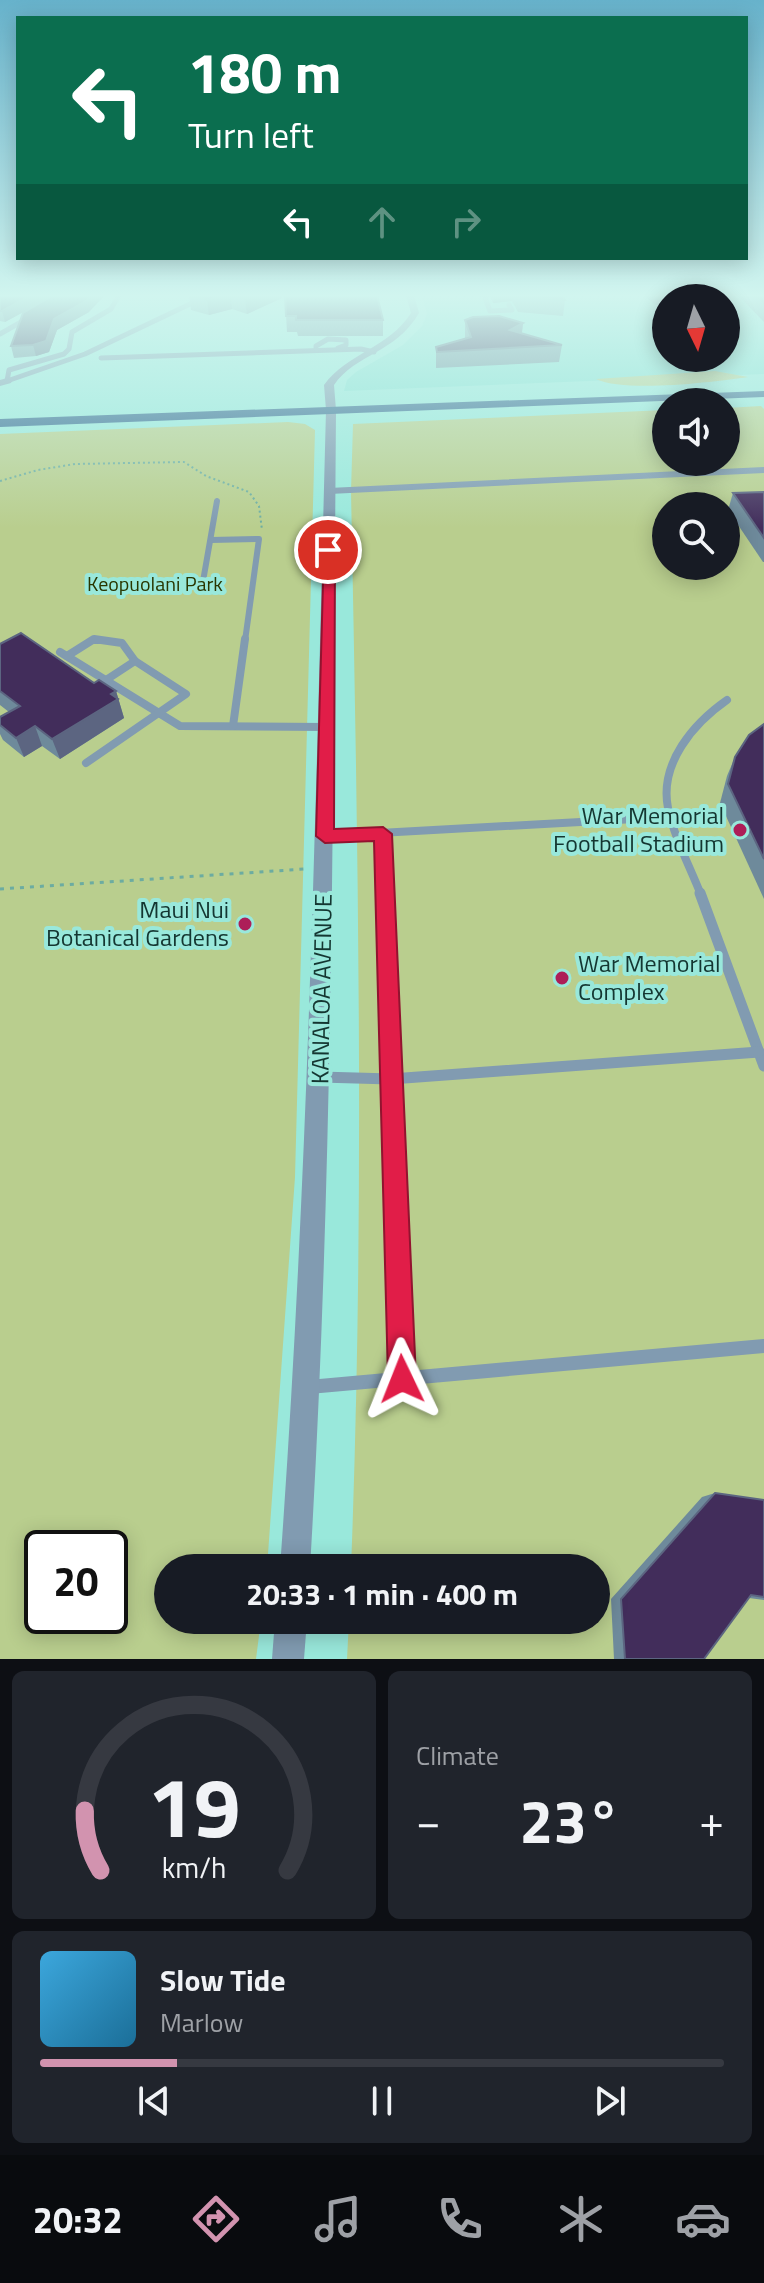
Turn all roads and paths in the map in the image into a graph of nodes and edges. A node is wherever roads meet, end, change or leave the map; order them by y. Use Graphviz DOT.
graph roads {
  1 [pos="37,372"];
  2 [pos="342,372"];
  3 [pos="4,382"];
  4 [pos="764,384"];
  5 [pos="764,394"];
  6 [pos="330,405"];
  7 [pos="0,412"];
  8 [pos="0,423"];
  9 [pos="764,470"];
  10 [pos="0,481"];
  11 [pos="329,491"];
  12 [pos="217,501"];
  13 [pos="262,534"];
  14 [pos="211,540"];
  15 [pos="202,587"];
  16 [pos="135,661"];
  17 [pos="106,680"];
  18 [pos="727,700"];
  19 [pos="160,714"];
  20 [pos="233,726"];
  21 [pos="326,727"];
  22 [pos="86,763"];
  23 [pos="671,817"];
  24 [pos="383,834"];
  25 [pos="325,836"];
  26 [pos="325,868"];
  27 [pos="0,889"];
  28 [pos="759,1052"];
  29 [pos="764,1066"];
  30 [pos="320,1077"];
  31 [pos="391,1079"];
  32 [pos="764,1346"];
  33 [pos="402,1379"];
  34 [pos="307,1387"];
  35 [pos="296,1554"];
  36 [pos="290,1634"];
  37 [pos="288,1659"];
  1 -- 3 [label="lane"];
  2 -- 6 [label="street"];
  4 -- 6 [label="main road"];
  5 -- 6 [label="main road"];
  6 -- 7 [label="main road"];
  6 -- 8 [label="main road"];
  6 -- 11 [label="street, KANALOA AVENUE"];
  9 -- 11 [label="lane"];
  10 -- 13 [label="path"];
  11 -- 21 [label="street, KANALOA AVENUE"];
  12 -- 14 [label="lane"];
  14 -- 15 [label="lane"];
  14 -- 20 [label="lane"];
  16 -- 17 [label="lane"];
  16 -- 17 [label="lane"];
  16 -- 19 [label="lane"];
  17 -- 19 [label="lane"];
  18 -- 23 [label="lane"];
  19 -- 20 [label="lane"];
  19 -- 22 [label="lane"];
  20 -- 21 [label="lane"];
  21 -- 25 [label="street, KANALOA AVENUE"];
  23 -- 24 [label="lane"];
  23 -- 28 [label="lane"];
  24 -- 25 [label="lane"];
  24 -- 31 [label="lane"];
  25 -- 26 [label="street, KANALOA AVENUE"];
  26 -- 27 [label="path"];
  26 -- 30 [label="street, KANALOA AVENUE"];
  28 -- 29 [label="lane"];
  28 -- 31 [label="lane"];
  30 -- 31 [label="lane"];
  30 -- 34 [label="street, KANALOA AVENUE"];
  31 -- 33 [label="lane"];
  32 -- 33 [label="lane"];
  33 -- 34 [label="lane"];
  34 -- 35 [label="street, KANALOA AVENUE"];
  36 -- 37 [label="street"];
}
